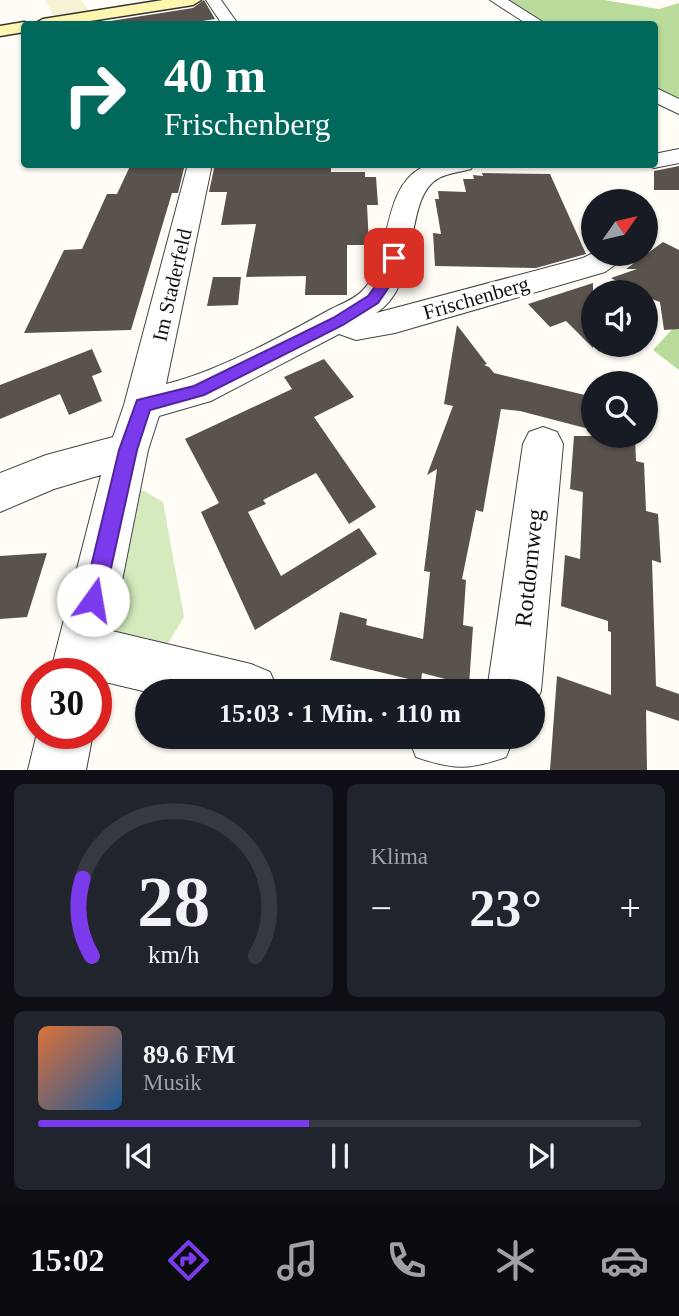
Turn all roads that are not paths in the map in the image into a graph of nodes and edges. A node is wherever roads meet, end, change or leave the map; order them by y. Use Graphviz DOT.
graph roads {
  1 [pos="193,0"];
  2 [pos="213,0"];
  3 [pos="497,0"];
  4 [pos="62,21"];
  5 [pos="228,21"];
  6 [pos="533,21"];
  7 [pos="21,28"];
  8 [pos="0,31"];
  9 [pos="658,95"];
  10 [pos="679,108"];
  11 [pos="679,156"];
  12 [pos="658,160"];
  13 [pos="199,168"];
  14 [pos="447,168"];
  15 [pos="590,266"];
  16 [pos="338,321"];
  17 [pos="143,405"];
  18 [pos="544,444"];
  19 [pos="128,450"];
  20 [pos="0,493"];
  21 [pos="80,658"];
  22 [pos="112,668"];
  23 [pos="180,679"];
  24 [pos="515,679"];
  25 [pos="62,749"];
  26 [pos="57,770"];
  1 -- 4 [label="street"];
  2 -- 5 [label="street"];
  3 -- 6 [label="street"];
  7 -- 8 [label="street"];
  9 -- 10 [label="street"];
  11 -- 12 [label="street"];
  13 -- 17 [label="street, Im Staderfeld"];
  14 -- 16 [label="street"];
  15 -- 16 [label="street, Frischenberg"];
  16 -- 17 [label="street"];
  17 -- 19 [label="street, Im Staderfeld"];
  18 -- 24 [label="street, Rotdornweg"];
  19 -- 20 [label="street"];
  19 -- 21 [label="street, Im Staderfeld"];
  22 -- 23 [label="street"];
  25 -- 26 [label="street"];
}
